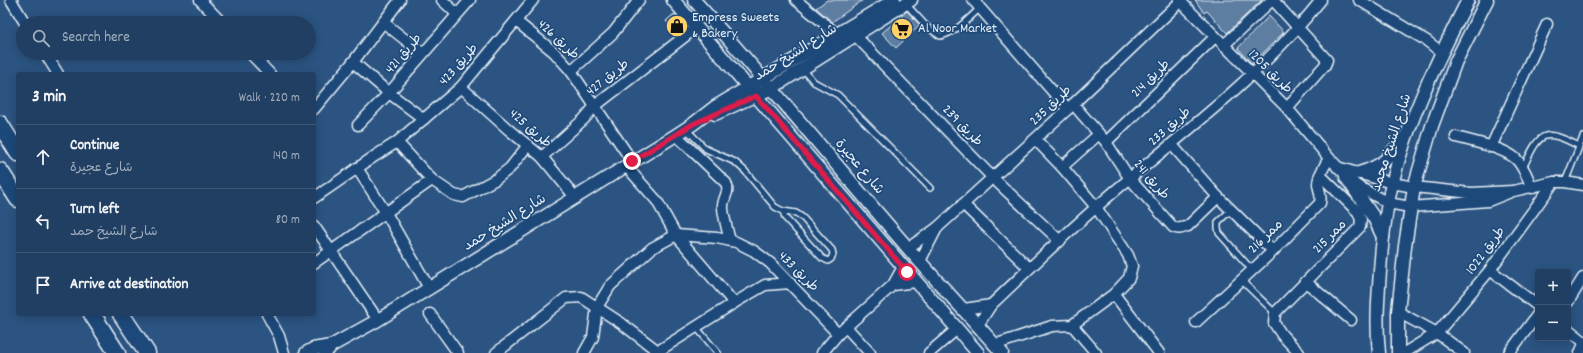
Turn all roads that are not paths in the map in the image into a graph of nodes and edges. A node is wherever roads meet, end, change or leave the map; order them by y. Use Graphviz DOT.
graph roads {
  1 [pos="11,0"];
  2 [pos="200,0"];
  3 [pos="400,0"];
  4 [pos="442,0"];
  5 [pos="470,0"];
  6 [pos="639,0"];
  7 [pos="673,0"];
  8 [pos="694,0"];
  9 [pos="796,0"];
  10 [pos="973,0"];
  11 [pos="1180,0"];
  12 [pos="1272,0"];
  13 [pos="1321,0"];
  14 [pos="1360,0"];
  15 [pos="1468,0"];
  16 [pos="1487,0"];
  17 [pos="904,1"];
  18 [pos="529,2"];
  19 [pos="980,8"];
  20 [pos="457,14"];
  21 [pos="21,16"];
  22 [pos="215,16"];
  23 [pos="516,21"];
  24 [pos="383,22"];
  25 [pos="1547,24"];
  26 [pos="697,27"];
  27 [pos="1298,29"];
  28 [pos="851,31"];
  29 [pos="1215,37"];
  30 [pos="841,38"];
  31 [pos="1224,45"];
  32 [pos="1441,52"];
  33 [pos="422,53"];
  34 [pos="49,60"];
  35 [pos="257,60"];
  36 [pos="353,62"];
  37 [pos="802,68"];
  38 [pos="57,72"];
  39 [pos="268,72"];
  40 [pos="571,72"];
  41 [pos="1252,74"];
  42 [pos="764,78"];
  43 [pos="461,87"];
  44 [pos="772,88"];
  45 [pos="752,91"];
  46 [pos="389,93"];
  47 [pos="595,106"];
  48 [pos="316,107"];
  49 [pos="1071,107"];
  50 [pos="1287,108"];
  51 [pos="424,119"];
  52 [pos="0,124"];
  53 [pos="358,125"];
  54 [pos="685,129"];
  55 [pos="1409,129"];
  56 [pos="1099,134"];
  57 [pos="1456,136"];
  58 [pos="1583,137"];
  59 [pos="1036,140"];
  60 [pos="397,142"];
  61 [pos="1106,142"];
  62 [pos="528,145"];
  63 [pos="1172,145"];
  64 [pos="1579,146"];
  65 [pos="1491,147"];
  66 [pos="16,150"];
  67 [pos="542,157"];
  68 [pos="1329,158"];
  69 [pos="629,164"];
  70 [pos="1062,167"];
  71 [pos="1337,167"];
  72 [pos="357,168"];
  73 [pos="1523,169"];
  74 [pos="1359,173"];
  75 [pos="1320,175"];
  76 [pos="1346,177"];
  77 [pos="993,178"];
  78 [pos="1130,179"];
  79 [pos="432,180"];
  80 [pos="3,181"];
  81 [pos="1554,182"];
  82 [pos="1565,182"];
  83 [pos="1392,183"];
  84 [pos="1583,185"];
  85 [pos="1414,187"];
  86 [pos="930,188"];
  87 [pos="1532,188"];
  88 [pos="1513,191"];
  89 [pos="16,196"];
  90 [pos="316,197"];
  91 [pos="575,197"];
  92 [pos="1218,197"];
  93 [pos="1388,203"];
  94 [pos="963,204"];
  95 [pos="1096,207"];
  96 [pos="1410,207"];
  97 [pos="1231,210"];
  98 [pos="783,211"];
  99 [pos="386,213"];
  100 [pos="937,228"];
  101 [pos="316,229"];
  102 [pos="676,235"];
  103 [pos="1383,237"];
  104 [pos="730,241"];
  105 [pos="1060,241"];
  106 [pos="908,248"];
  107 [pos="331,251"];
  108 [pos="1273,251"];
  109 [pos="920,261"];
  110 [pos="316,262"];
  111 [pos="770,263"];
  112 [pos="903,267"];
  113 [pos="1030,268"];
  114 [pos="1252,270"];
  115 [pos="1490,270"];
  116 [pos="1583,278"];
  117 [pos="1241,280"];
  118 [pos="915,282"];
  119 [pos="1306,282"];
  120 [pos="790,283"];
  121 [pos="765,285"];
  122 [pos="893,285"];
  123 [pos="429,288"];
  124 [pos="1114,294"];
  125 [pos="1571,297"];
  126 [pos="734,303"];
  127 [pos="991,305"];
  128 [pos="1537,305"];
  129 [pos="597,307"];
  130 [pos="964,309"];
  131 [pos="1398,312"];
  132 [pos="430,314"];
  133 [pos="1275,314"];
  134 [pos="122,316"];
  135 [pos="268,316"];
  136 [pos="1535,318"];
  137 [pos="96,320"];
  138 [pos="378,320"];
  139 [pos="1351,320"];
  140 [pos="1196,322"];
  141 [pos="1072,324"];
  142 [pos="978,325"];
  143 [pos="696,327"];
  144 [pos="957,329"];
  145 [pos="842,331"];
  146 [pos="1571,331"];
  147 [pos="1437,333"];
  148 [pos="1583,341"];
  149 [pos="1583,346"];
  150 [pos="998,349"];
  151 [pos="331,351"];
  152 [pos="454,351"];
  153 [pos="658,352"];
  154 [pos="105,353"];
  155 [pos="117,353"];
  156 [pos="148,353"];
  157 [pos="284,353"];
  158 [pos="306,353"];
  159 [pos="496,353"];
  160 [pos="584,353"];
  161 [pos="718,353"];
  162 [pos="822,353"];
  163 [pos="870,353"];
  164 [pos="929,353"];
  165 [pos="978,353"];
  166 [pos="1096,353"];
  167 [pos="1158,353"];
  168 [pos="1299,353"];
  169 [pos="1379,353"];
  170 [pos="1398,353"];
  171 [pos="1404,353"];
  172 [pos="1464,353"];
  173 [pos="1509,353"];
  174 [pos="1580,353"];
  1 -- 21 [label="street"];
  2 -- 22 [label="street"];
  3 -- 24 [label="street"];
  4 -- 20 [label="street"];
  5 -- 20 [label="street, طريق 421"];
  6 -- 40 [label="street"];
  7 -- 26 [label="street"];
  8 -- 42 [label="street, شارع عجيرة"];
  9 -- 30 [label="street"];
  10 -- 19 [label="street, طريق 241"];
  11 -- 29 [label="street, طريق 1205"];
  11 -- 49 [label="street, طريق 235"];
  12 -- 27 [label="street"];
  12 -- 31 [label="street"];
  13 -- 27 [label="street, طريق 233"];
  14 -- 32 [label="street"];
  15 -- 32 [label="street, شارع الشيخ محمد"];
  16 -- 85 [label="street"];
  17 -- 19 [label="lane"];
  17 -- 28 [label="street, شارع الشيخ حمد"];
  18 -- 23 [label="street, طريق 423"];
  19 -- 49 [label="street, طريق 241"];
  20 -- 33 [label="street, طريق 421"];
  23 -- 40 [label="street, طريق 426"];
  23 -- 43 [label="street, طريق 423"];
  24 -- 33 [label="street"];
  24 -- 36 [label="street"];
  25 -- 65 [label="street"];
  26 -- 45 [label="street"];
  26 -- 47 [label="street, طريق 427"];
  27 -- 41 [label="street, طريق 233"];
  27 -- 50 [label="street"];
  28 -- 30 [label="street, شارع الشيخ حمد"];
  28 -- 77 [label="street, طريق 239"];
  29 -- 31 [label="street, طريق 1205"];
  29 -- 61 [label="street, طريق 214"];
  30 -- 37 [label="street, شارع الشيخ حمد"];
  30 -- 42 [label="street, شارع الشيخ حمد"];
  31 -- 41 [label="street, طريق 1205"];
  32 -- 55 [label="street, شارع الشيخ محمد"];
  33 -- 46 [label="street, طريق 421"];
  34 -- 38 [label="street"];
  35 -- 39 [label="street"];
  36 -- 46 [label="street"];
  36 -- 48 [label="street"];
  37 -- 44 [label="street, شارع الشيخ حمد"];
  37 -- 86 [label="lane"];
  40 -- 47 [label="street, طريق 426"];
  41 -- 50 [label="street, طريق 1205"];
  41 -- 63 [label="street, طريق 233"];
  42 -- 44 [label="street, شارع عجيرة"];
  42 -- 45 [label="street, شارع الشيخ حمد"];
  43 -- 51 [label="street, طريق 423"];
  43 -- 62 [label="street, طريق 425"];
  44 -- 45 [label="street, شارع الشيخ حمد"];
  44 -- 106 [label="street, شارع عجيرة"];
  45 -- 54 [label="street, شارع الشيخ حمد"];
  45 -- 112 [label="street"];
  46 -- 51 [label="street"];
  46 -- 53 [label="street, طريق 421"];
  47 -- 67 [label="street, طريق 427"];
  47 -- 69 [label="street, طريق 426"];
  49 -- 56 [label="street, طريق 241"];
  49 -- 59 [label="street, طريق 235"];
  50 -- 68 [label="street, طريق 1205"];
  51 -- 60 [label="street, طريق 423"];
  52 -- 66 [label="main road"];
  54 -- 69 [label="street, شارع الشيخ حمد"];
  54 -- 98 [label="lane"];
  54 -- 104 [label="street"];
  55 -- 74 [label="street"];
  55 -- 83 [label="street, شارع الشيخ محمد"];
  56 -- 61 [label="street, طريق 241"];
  56 -- 70 [label="street"];
  57 -- 65 [label="street"];
  58 -- 64 [label="lane"];
  59 -- 70 [label="street"];
  59 -- 77 [label="street, طريق 235"];
  60 -- 72 [label="street, طريق 423"];
  60 -- 79 [label="street"];
  61 -- 78 [label="street, طريق 241"];
  62 -- 67 [label="street, طريق 425"];
  62 -- 79 [label="street"];
  63 -- 78 [label="street, طريق 233"];
  63 -- 92 [label="street"];
  64 -- 73 [label="lane"];
  64 -- 82 [label="lane"];
  65 -- 73 [label="street"];
  67 -- 91 [label="street, طريق 425"];
  68 -- 71 [label="street, طريق 1205"];
  68 -- 75 [label="street, ممر 216"];
  69 -- 91 [label="street, شارع الشيخ حمد"];
  69 -- 102 [label="street, طريق 426"];
  70 -- 95 [label="street"];
  71 -- 74 [label="street"];
  71 -- 76 [label="street, طريق 1205"];
  72 -- 90 [label="street, طريق 423"];
  72 -- 99 [label="street"];
  73 -- 87 [label="street"];
  74 -- 83 [label="street"];
  75 -- 108 [label="street, ممر 216"];
  75 -- 119 [label="street, ممر 215"];
  76 -- 93 [label="street, طريق 1205"];
  76 -- 103 [label="street"];
  77 -- 94 [label="street, طريق 235"];
  77 -- 105 [label="street, طريق 239"];
  78 -- 92 [label="street, طريق 241"];
  78 -- 95 [label="street, طريق 233"];
  79 -- 99 [label="street"];
  80 -- 89 [label="main road"];
  81 -- 82 [label="street"];
  81 -- 87 [label="street"];
  81 -- 115 [label="street, طريق 1022"];
  82 -- 84 [label="street"];
  83 -- 85 [label="street"];
  83 -- 93 [label="street, شارع الشيخ محمد"];
  85 -- 88 [label="street"];
  85 -- 96 [label="street"];
  87 -- 88 [label="street"];
  88 -- 96 [label="street, طريق 1205"];
  91 -- 123 [label="street, شارع الشيخ حمد"];
  92 -- 97 [label="street"];
  93 -- 96 [label="street, طريق 1205"];
  93 -- 103 [label="street, شارع الشيخ محمد"];
  94 -- 100 [label="street, طريق 235"];
  94 -- 113 [label="street"];
  95 -- 105 [label="street, طريق 233"];
  95 -- 124 [label="street"];
  96 -- 131 [label="street"];
  97 -- 108 [label="street"];
  97 -- 114 [label="lane"];
  98 -- 98 [label="lane"];
  99 -- 107 [label="street"];
  99 -- 123 [label="street"];
  100 -- 106 [label="street, طريق 235"];
  100 -- 109 [label="street, طريق 235"];
  101 -- 107 [label="street"];
  102 -- 104 [label="street, طريق 433"];
  102 -- 126 [label="street, طريق 426"];
  102 -- 129 [label="street"];
  103 -- 169 [label="street, شارع الشيخ محمد"];
  104 -- 111 [label="street, طريق 433"];
  105 -- 113 [label="street, طريق 233"];
  106 -- 109 [label="street, شارع عجيرة"];
  107 -- 110 [label="street"];
  107 -- 138 [label="street"];
  108 -- 114 [label="street, ممر 216"];
  109 -- 130 [label="street, شارع عجيرة"];
  111 -- 120 [label="street, طريق 433"];
  111 -- 121 [label="street"];
  112 -- 118 [label="street"];
  112 -- 122 [label="street"];
  113 -- 127 [label="street, طريق 233"];
  114 -- 117 [label="street, ممر 216"];
  115 -- 128 [label="street"];
  115 -- 147 [label="street, طريق 1022"];
  116 -- 125 [label="street"];
  117 -- 133 [label="lane"];
  117 -- 140 [label="street, ممر 216"];
  118 -- 122 [label="street"];
  118 -- 144 [label="street"];
  119 -- 133 [label="street, ممر 215"];
  119 -- 139 [label="street"];
  120 -- 121 [label="street"];
  120 -- 145 [label="street, طريق 433"];
  121 -- 126 [label="street"];
  122 -- 145 [label="street"];
  123 -- 138 [label="street, شارع الشيخ حمد"];
  124 -- 141 [label="street"];
  124 -- 167 [label="street"];
  126 -- 143 [label="street"];
  127 -- 130 [label="street"];
  127 -- 142 [label="street, طريق 233"];
  129 -- 153 [label="street"];
  129 -- 159 [label="street"];
  129 -- 160 [label="street"];
  130 -- 142 [label="street, شارع عجيرة"];
  131 -- 147 [label="street"];
  131 -- 170 [label="street"];
  132 -- 152 [label="street"];
  133 -- 168 [label="street"];
  134 -- 156 [label="main road"];
  135 -- 157 [label="street"];
  136 -- 173 [label="street"];
  137 -- 154 [label="main road"];
  137 -- 155 [label="main road"];
  138 -- 151 [label="street, شارع الشيخ حمد"];
  141 -- 150 [label="street"];
  141 -- 166 [label="street"];
  142 -- 150 [label="street, شارع عجيرة"];
  143 -- 153 [label="street"];
  143 -- 161 [label="lane"];
  144 -- 164 [label="street"];
  144 -- 165 [label="street"];
  145 -- 162 [label="street"];
  145 -- 163 [label="street, طريق 433"];
  146 -- 148 [label="street"];
  147 -- 171 [label="street, طريق 1022"];
  147 -- 172 [label="street"];
  149 -- 174 [label="street"];
  151 -- 158 [label="street, شارع الشيخ حمد"];
}
